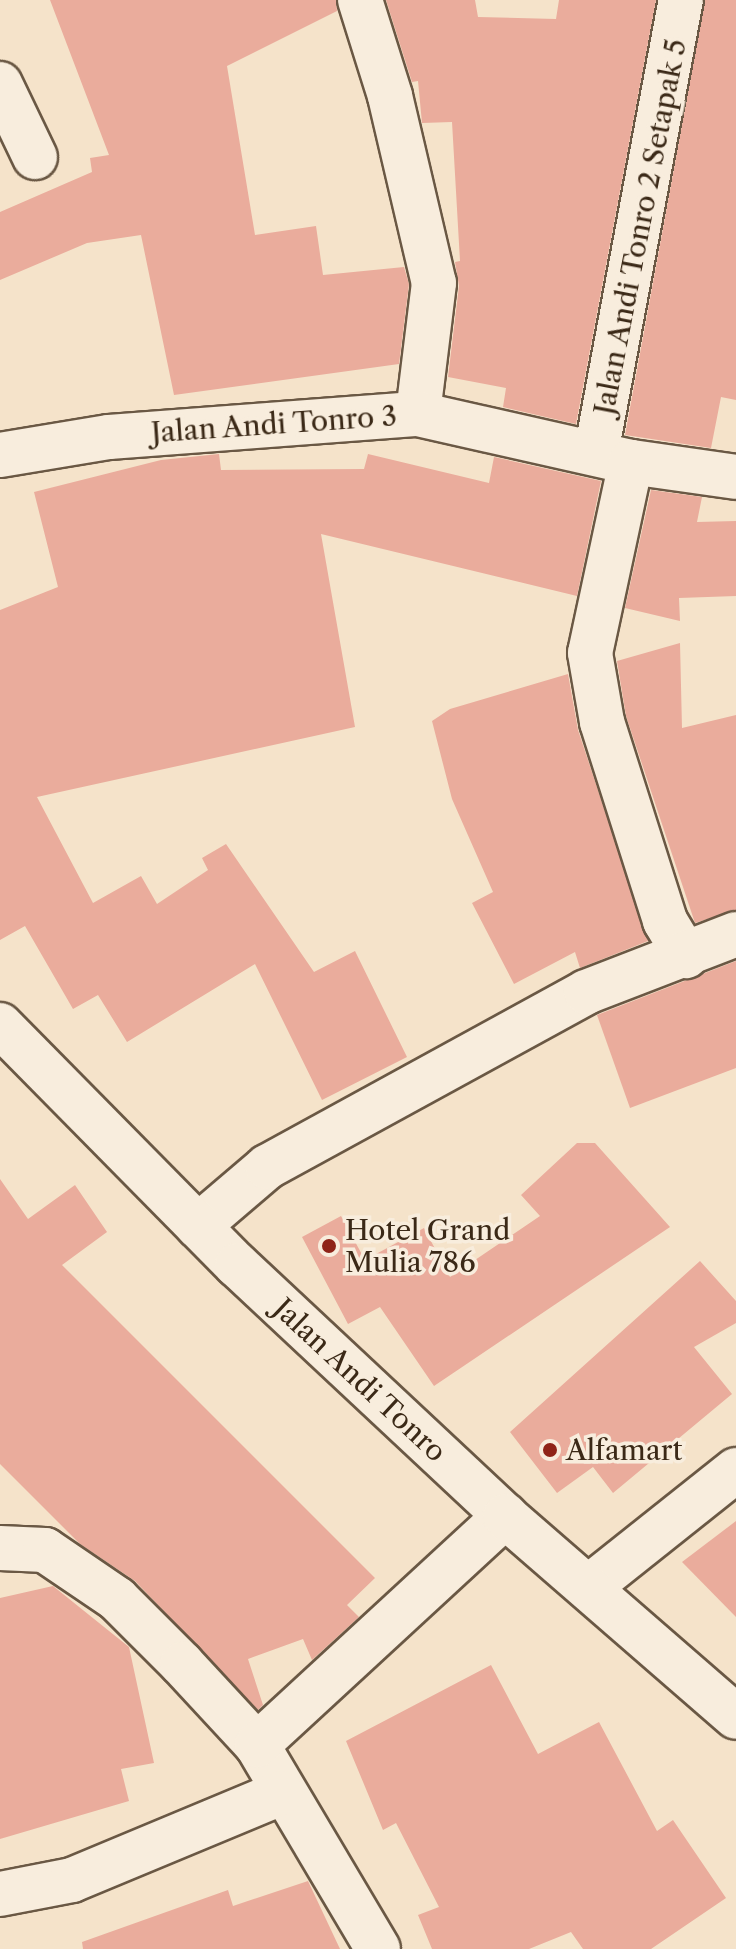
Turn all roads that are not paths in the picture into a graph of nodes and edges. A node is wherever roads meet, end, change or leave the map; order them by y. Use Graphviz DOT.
graph roads {
  1 [pos="360,0"];
  2 [pos="681,0"];
  3 [pos="0,84"];
  4 [pos="35,157"];
  5 [pos="418,414"];
  6 [pos="0,455"];
  7 [pos="614,458"];
  8 [pos="736,477"];
  9 [pos="736,934"];
  10 [pos="686,956"];
  11 [pos="0,1025"];
  12 [pos="198,1226"];
  13 [pos="736,1470"];
  14 [pos="505,1516"];
  15 [pos="0,1548"];
  16 [pos="589,1587"];
  17 [pos="736,1717"];
  18 [pos="257,1745"];
  19 [pos="281,1793"];
  20 [pos="0,1894"];
  21 [pos="378,1949"];
  1 -- 5 [label="street"];
  2 -- 7 [label="street, Jalan Andi Tonro 2 Setapak 5"];
  3 -- 4 [label="street"];
  5 -- 6 [label="street, Jalan Andi Tonro 3"];
  5 -- 7 [label="street, Jalan Andi Tonro 3"];
  7 -- 8 [label="street, Jalan Andi Tonro 3"];
  7 -- 10 [label="street, Jalan Andi Tonro 2 Setapak 5"];
  9 -- 10 [label="street"];
  10 -- 12 [label="street"];
  11 -- 12 [label="street, Jalan Andi Tonro"];
  12 -- 14 [label="street, Jalan Andi Tonro"];
  13 -- 16 [label="street"];
  14 -- 16 [label="street, Jalan Andi Tonro"];
  14 -- 18 [label="street"];
  15 -- 18 [label="street"];
  16 -- 17 [label="street, Jalan Andi Tonro"];
  18 -- 19 [label="street"];
  19 -- 20 [label="street"];
  19 -- 21 [label="street"];
}
